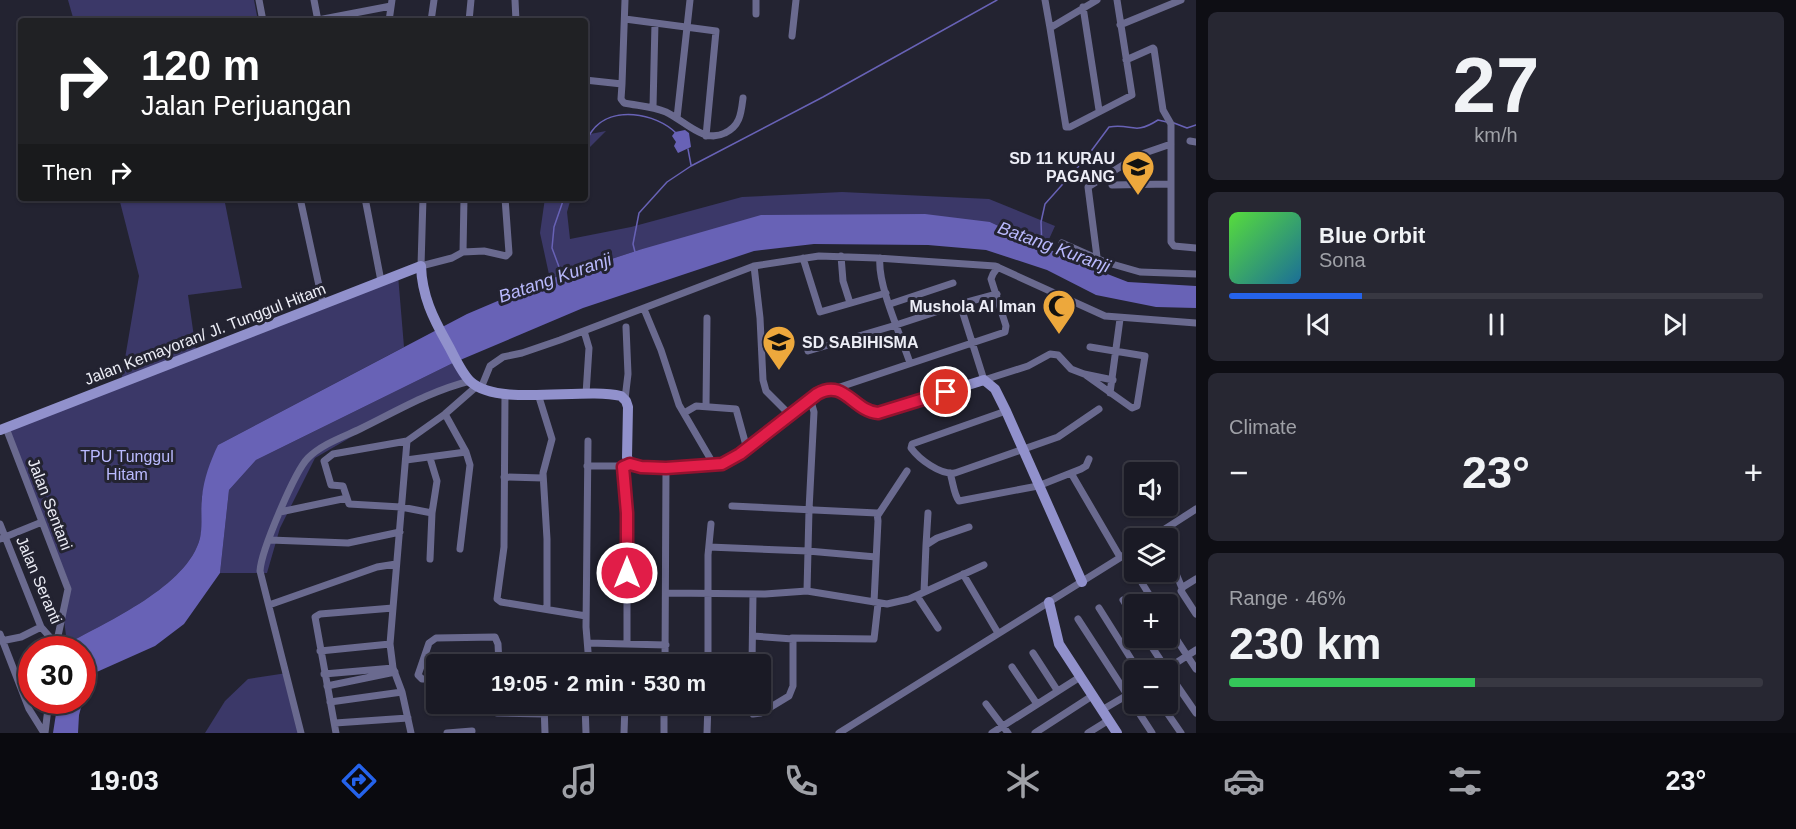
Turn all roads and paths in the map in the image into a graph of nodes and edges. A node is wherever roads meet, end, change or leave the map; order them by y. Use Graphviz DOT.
graph roads {
  1 [pos="259,0"];
  2 [pos="314,0"];
  3 [pos="434,0"];
  4 [pos="471,0"];
  5 [pos="515,0"];
  6 [pos="625,0"];
  7 [pos="690,0"];
  8 [pos="756,0"];
  9 [pos="796,0"];
  10 [pos="1045,0"];
  11 [pos="1097,0"];
  12 [pos="1117,0"];
  13 [pos="1181,0"];
  14 [pos="392,3"];
  15 [pos="1083,7"];
  16 [pos="756,14"];
  17 [pos="262,18"];
  18 [pos="317,18"];
  19 [pos="330,18"];
  20 [pos="390,18"];
  21 [pos="431,18"];
  22 [pos="469,18"];
  23 [pos="516,18"];
  24 [pos="625,19"];
  25 [pos="655,23"];
  26 [pos="1120,25"];
  27 [pos="687,27"];
  28 [pos="1050,28"];
  29 [pos="792,36"];
  30 [pos="1126,60"];
  31 [pos="588,81"];
  32 [pos="622,84"];
  33 [pos="743,98"];
  34 [pos="653,107"];
  35 [pos="1099,110"];
  36 [pos="677,118"];
  37 [pos="706,136"];
  38 [pos="1172,144"];
  39 [pos="1170,184"];
  40 [pos="1112,185"];
  41 [pos="301,201"];
  42 [pos="366,201"];
  43 [pos="423,201"];
  44 [pos="464,201"];
  45 [pos="505,201"];
  46 [pos="1062,243"];
  47 [pos="1196,248"];
  48 [pos="463,252"];
  49 [pos="841,256"];
  50 [pos="1098,257"];
  51 [pos="803,258"];
  52 [pos="880,258"];
  53 [pos="421,266"];
  54 [pos="754,266"];
  55 [pos="998,267"];
  56 [pos="1196,274"];
  57 [pos="381,281"];
  58 [pos="953,282"];
  59 [pos="886,293"];
  60 [pos="997,294"];
  61 [pos="850,303"];
  62 [pos="322,304"];
  63 [pos="890,304"];
  64 [pos="960,304"];
  65 [pos="644,309"];
  66 [pos="707,318"];
  67 [pos="1120,319"];
  68 [pos="1196,323"];
  69 [pos="896,325"];
  70 [pos="626,327"];
  71 [pos="584,331"];
  72 [pos="972,342"];
  73 [pos="1090,347"];
  74 [pos="808,351"];
  75 [pos="1117,351"];
  76 [pos="910,363"];
  77 [pos="1084,374"];
  78 [pos="984,380"];
  79 [pos="1113,380"];
  80 [pos="476,385"];
  81 [pos="834,389"];
  82 [pos="505,393"];
  83 [pos="1110,393"];
  84 [pos="538,394"];
  85 [pos="586,394"];
  86 [pos="625,399"];
  87 [pos="807,401"];
  88 [pos="705,406"];
  89 [pos="1098,409"];
  90 [pos="1006,411"];
  91 [pos="684,413"];
  92 [pos="445,414"];
  93 [pos="790,415"];
  94 [pos="3,429"];
  95 [pos="407,441"];
  96 [pos="588,441"];
  97 [pos="747,449"];
  98 [pos="1022,449"];
  99 [pos="466,452"];
  100 [pos="430,458"];
  101 [pos="1089,459"];
  102 [pos="406,460"];
  103 [pos="714,465"];
  104 [pos="587,466"];
  105 [pos="632,466"];
  106 [pos="666,468"];
  107 [pos="907,471"];
  108 [pos="950,473"];
  109 [pos="1071,473"];
  110 [pos="504,477"];
  111 [pos="543,478"];
  112 [pos="1038,486"];
  113 [pos="346,498"];
  114 [pos="732,506"];
  115 [pos="401,507"];
  116 [pos="1196,509"];
  117 [pos="809,510"];
  118 [pos="280,512"];
  119 [pos="432,513"];
  120 [pos="928,513"];
  121 [pos="878,516"];
  122 [pos="42,522"];
  123 [pos="0,524"];
  124 [pos="711,524"];
  125 [pos="969,527"];
  126 [pos="1171,528"];
  127 [pos="400,532"];
  128 [pos="3,538"];
  129 [pos="270,540"];
  130 [pos="926,545"];
  131 [pos="709,547"];
  132 [pos="460,549"];
  133 [pos="808,551"];
  134 [pos="1124,555"];
  135 [pos="876,557"];
  136 [pos="1120,557"];
  137 [pos="430,559"];
  138 [pos="396,564"];
  139 [pos="984,565"];
  140 [pos="963,574"];
  141 [pos="1178,578"];
  142 [pos="1196,579"];
  143 [pos="1082,582"];
  144 [pos="1142,583"];
  145 [pos="1182,588"];
  146 [pos="807,591"];
  147 [pos="667,593"];
  148 [pos="709,593"];
  149 [pos="753,594"];
  150 [pos="921,594"];
  151 [pos="1149,594"];
  152 [pos="1049,602"];
  153 [pos="876,603"];
  154 [pos="269,605"];
  155 [pos="393,608"];
  156 [pos="1099,608"];
  157 [pos="547,609"];
  158 [pos="1196,614"];
  159 [pos="586,616"];
  160 [pos="1078,619"];
  161 [pos="41,627"];
  162 [pos="938,628"];
  163 [pos="998,633"];
  164 [pos="48,636"];
  165 [pos="58,636"];
  166 [pos="753,636"];
  167 [pos="792,638"];
  168 [pos="1,639"];
  169 [pos="1178,642"];
  170 [pos="588,643"];
  171 [pos="627,643"];
  172 [pos="390,644"];
  173 [pos="666,645"];
  174 [pos="1196,650"];
  175 [pos="320,651"];
  176 [pos="1033,653"];
  177 [pos="498,654"];
  178 [pos="589,654"];
  179 [pos="666,654"];
  180 [pos="708,654"];
  181 [pos="752,654"];
  182 [pos="1187,656"];
  183 [pos="1132,660"];
  184 [pos="1178,662"];
  185 [pos="1012,667"];
  186 [pos="1196,669"];
  187 [pos="394,670"];
  188 [pos="324,674"];
  189 [pos="1080,677"];
  190 [pos="426,679"];
  191 [pos="327,686"];
  192 [pos="1178,687"];
  193 [pos="1058,690"];
  194 [pos="402,692"];
  195 [pos="1124,692"];
  196 [pos="1092,696"];
  197 [pos="1124,696"];
  198 [pos="330,702"];
  199 [pos="986,704"];
  200 [pos="1037,704"];
  201 [pos="771,706"];
  202 [pos="1102,710"];
  203 [pos="1196,713"];
  204 [pos="47,714"];
  205 [pos="544,714"];
  206 [pos="585,714"];
  207 [pos="625,714"];
  208 [pos="664,714"];
  209 [pos="708,714"];
  210 [pos="1139,714"];
  211 [pos="1168,714"];
  212 [pos="408,718"];
  213 [pos="1108,720"];
  214 [pos="335,723"];
  215 [pos="1003,726"];
  216 [pos="472,731"];
  217 [pos="45,733"];
  218 [pos="301,733"];
  219 [pos="336,733"];
  220 [pos="411,733"];
  221 [pos="447,733"];
  222 [pos="545,733"];
  223 [pos="586,733"];
  224 [pos="624,733"];
  225 [pos="664,733"];
  226 [pos="707,733"];
  227 [pos="839,733"];
  228 [pos="992,733"];
  229 [pos="1008,733"];
  230 [pos="1035,733"];
  231 [pos="1088,733"];
  232 [pos="1117,733"];
  233 [pos="1152,733"];
  234 [pos="1181,733"];
  1 -- 17 [label="street"];
  2 -- 18 [label="street"];
  3 -- 21 [label="street"];
  4 -- 22 [label="street"];
  5 -- 23 [label="street"];
  6 -- 24 [label="street"];
  7 -- 27 [label="street"];
  8 -- 16 [label="street"];
  9 -- 29 [label="street"];
  10 -- 28 [label="street"];
  11 -- 15 [label="street"];
  12 -- 26 [label="street"];
  13 -- 26 [label="street"];
  14 -- 19 [label="street"];
  14 -- 20 [label="street"];
  15 -- 28 [label="street"];
  15 -- 35 [label="street"];
  24 -- 25 [label="street"];
  24 -- 32 [label="street"];
  25 -- 27 [label="street"];
  25 -- 34 [label="street"];
  26 -- 30 [label="street"];
  27 -- 36 [label="street"];
  27 -- 37 [label="street"];
  28 -- 35 [label="street"];
  30 -- 35 [label="street"];
  30 -- 38 [label="street"];
  31 -- 32 [label="street"];
  32 -- 34 [label="street"];
  33 -- 37 [label="street"];
  34 -- 36 [label="street"];
  36 -- 37 [label="street"];
  38 -- 39 [label="street"];
  38 -- 50 [label="street"];
  39 -- 40 [label="street"];
  39 -- 47 [label="street"];
  41 -- 62 [label="street"];
  42 -- 57 [label="street"];
  43 -- 53 [label="street"];
  44 -- 48 [label="street"];
  45 -- 48 [label="street"];
  46 -- 50 [label="street"];
  48 -- 53 [label="street"];
  49 -- 51 [label="street"];
  49 -- 52 [label="street"];
  49 -- 61 [label="street"];
  50 -- 56 [label="street"];
  51 -- 54 [label="street"];
  51 -- 61 [label="street"];
  52 -- 55 [label="street"];
  52 -- 59 [label="street"];
  53 -- 57 [label="street, Jalan Kemayoran/ Jl. Tunggul Hitam"];
  53 -- 80 [label="street"];
  54 -- 65 [label="street"];
  54 -- 93 [label="street"];
  55 -- 60 [label="street"];
  55 -- 67 [label="street"];
  57 -- 62 [label="street, Jalan Kemayoran/ Jl. Tunggul Hitam"];
  58 -- 63 [label="street"];
  59 -- 61 [label="street"];
  59 -- 63 [label="street"];
  60 -- 64 [label="street"];
  60 -- 72 [label="street"];
  62 -- 94 [label="street, Jalan Kemayoran/ Jl. Tunggul Hitam"];
  63 -- 69 [label="street"];
  64 -- 69 [label="street"];
  64 -- 72 [label="street"];
  65 -- 71 [label="street"];
  65 -- 91 [label="street"];
  66 -- 88 [label="street"];
  67 -- 68 [label="street"];
  67 -- 75 [label="street"];
  69 -- 74 [label="street"];
  69 -- 76 [label="street"];
  70 -- 86 [label="street"];
  71 -- 80 [label="street"];
  71 -- 85 [label="street"];
  72 -- 76 [label="street"];
  72 -- 78 [label="street"];
  73 -- 75 [label="street"];
  75 -- 79 [label="street"];
  75 -- 83 [label="street"];
  76 -- 81 [label="street"];
  77 -- 78 [label="street"];
  77 -- 79 [label="street"];
  77 -- 83 [label="street"];
  78 -- 81 [label="street"];
  78 -- 90 [label="street"];
  79 -- 83 [label="street"];
  80 -- 82 [label="street"];
  80 -- 92 [label="street"];
  80 -- 118 [label="street"];
  81 -- 87 [label="street"];
  82 -- 84 [label="street"];
  82 -- 110 [label="street"];
  84 -- 85 [label="street"];
  84 -- 111 [label="street"];
  85 -- 86 [label="street"];
  86 -- 105 [label="street"];
  87 -- 93 [label="street"];
  87 -- 117 [label="street"];
  88 -- 91 [label="street"];
  88 -- 97 [label="street"];
  89 -- 98 [label="street"];
  90 -- 98 [label="street"];
  90 -- 108 [label="street"];
  91 -- 103 [label="street"];
  92 -- 95 [label="street"];
  92 -- 99 [label="street"];
  93 -- 97 [label="street"];
  94 -- 122 [label="street, Jalan Sentani"];
  95 -- 102 [label="street"];
  95 -- 113 [label="street"];
  96 -- 104 [label="street"];
  97 -- 103 [label="street"];
  98 -- 108 [label="street"];
  98 -- 112 [label="street"];
  99 -- 100 [label="street"];
  99 -- 132 [label="street"];
  100 -- 102 [label="street"];
  100 -- 119 [label="street"];
  101 -- 109 [label="street"];
  102 -- 115 [label="street"];
  103 -- 106 [label="street"];
  104 -- 105 [label="street"];
  104 -- 159 [label="street"];
  105 -- 106 [label="street"];
  105 -- 171 [label="street"];
  106 -- 147 [label="street"];
  107 -- 121 [label="street"];
  108 -- 112 [label="street"];
  109 -- 112 [label="street"];
  109 -- 136 [label="street"];
  110 -- 111 [label="street"];
  110 -- 157 [label="street"];
  111 -- 157 [label="street"];
  112 -- 143 [label="street"];
  113 -- 115 [label="street"];
  113 -- 118 [label="street"];
  114 -- 117 [label="street"];
  115 -- 119 [label="street"];
  115 -- 127 [label="street"];
  116 -- 126 [label="street"];
  117 -- 121 [label="street"];
  117 -- 133 [label="street"];
  118 -- 129 [label="street"];
  119 -- 137 [label="street"];
  120 -- 130 [label="street"];
  121 -- 135 [label="street"];
  122 -- 128 [label="street"];
  122 -- 165 [label="street, Jalan Sentani"];
  123 -- 128 [label="street, Jalan Seranti"];
  124 -- 131 [label="street"];
  125 -- 130 [label="street"];
  127 -- 129 [label="street"];
  127 -- 138 [label="street"];
  128 -- 161 [label="street, Jalan Seranti"];
  129 -- 154 [label="street"];
  130 -- 150 [label="street"];
  131 -- 133 [label="street"];
  131 -- 148 [label="street"];
  133 -- 135 [label="street"];
  133 -- 146 [label="street"];
  134 -- 136 [label="street"];
  135 -- 153 [label="street"];
  136 -- 143 [label="street"];
  138 -- 154 [label="street"];
  138 -- 155 [label="street"];
  139 -- 140 [label="street"];
  140 -- 150 [label="street"];
  140 -- 163 [label="street"];
  141 -- 145 [label="street"];
  142 -- 145 [label="street"];
  143 -- 152 [label="street"];
  144 -- 151 [label="street"];
  145 -- 158 [label="street"];
  146 -- 149 [label="street"];
  146 -- 153 [label="street"];
  147 -- 148 [label="street"];
  147 -- 173 [label="street"];
  148 -- 149 [label="street"];
  148 -- 180 [label="street"];
  149 -- 166 [label="street"];
  150 -- 153 [label="street"];
  150 -- 162 [label="street"];
  152 -- 163 [label="street"];
  152 -- 189 [label="street"];
  153 -- 167 [label="street"];
  154 -- 218 [label="street"];
  155 -- 172 [label="street"];
  155 -- 175 [label="street"];
  156 -- 183 [label="street"];
  157 -- 159 [label="street"];
  159 -- 170 [label="street"];
  160 -- 195 [label="street"];
  161 -- 164 [label="street, Jalan Seranti"];
  161 -- 168 [label="street"];
  163 -- 227 [label="street"];
  166 -- 167 [label="street"];
  166 -- 181 [label="street"];
  167 -- 201 [label="street"];
  168 -- 217 [label="street"];
  169 -- 182 [label="street"];
  170 -- 171 [label="street"];
  170 -- 178 [label="street"];
  171 -- 173 [label="street"];
  172 -- 175 [label="street"];
  172 -- 187 [label="street"];
  173 -- 179 [label="street"];
  174 -- 182 [label="street"];
  175 -- 188 [label="street"];
  176 -- 193 [label="street"];
  177 -- 190 [label="street"];
  182 -- 184 [label="street"];
  182 -- 186 [label="street"];
  185 -- 200 [label="street"];
  187 -- 188 [label="street"];
  187 -- 191 [label="street"];
  187 -- 194 [label="street"];
  188 -- 191 [label="street"];
  189 -- 193 [label="street"];
  189 -- 196 [label="street"];
  191 -- 198 [label="street"];
  192 -- 203 [label="street"];
  193 -- 200 [label="street"];
  194 -- 198 [label="street"];
  194 -- 212 [label="street"];
  196 -- 202 [label="street"];
  196 -- 230 [label="street"];
  197 -- 202 [label="street"];
  198 -- 214 [label="street"];
  199 -- 215 [label="street"];
  200 -- 215 [label="street"];
  202 -- 213 [label="street"];
  204 -- 217 [label="street"];
  205 -- 222 [label="street"];
  206 -- 223 [label="street"];
  207 -- 224 [label="street"];
  208 -- 225 [label="street"];
  209 -- 226 [label="street"];
  210 -- 233 [label="street"];
  211 -- 234 [label="street"];
  212 -- 214 [label="street"];
  212 -- 220 [label="street"];
  213 -- 231 [label="street"];
  213 -- 232 [label="street"];
  214 -- 219 [label="street"];
  215 -- 228 [label="street"];
  215 -- 229 [label="street"];
  216 -- 221 [label="street"];
}
